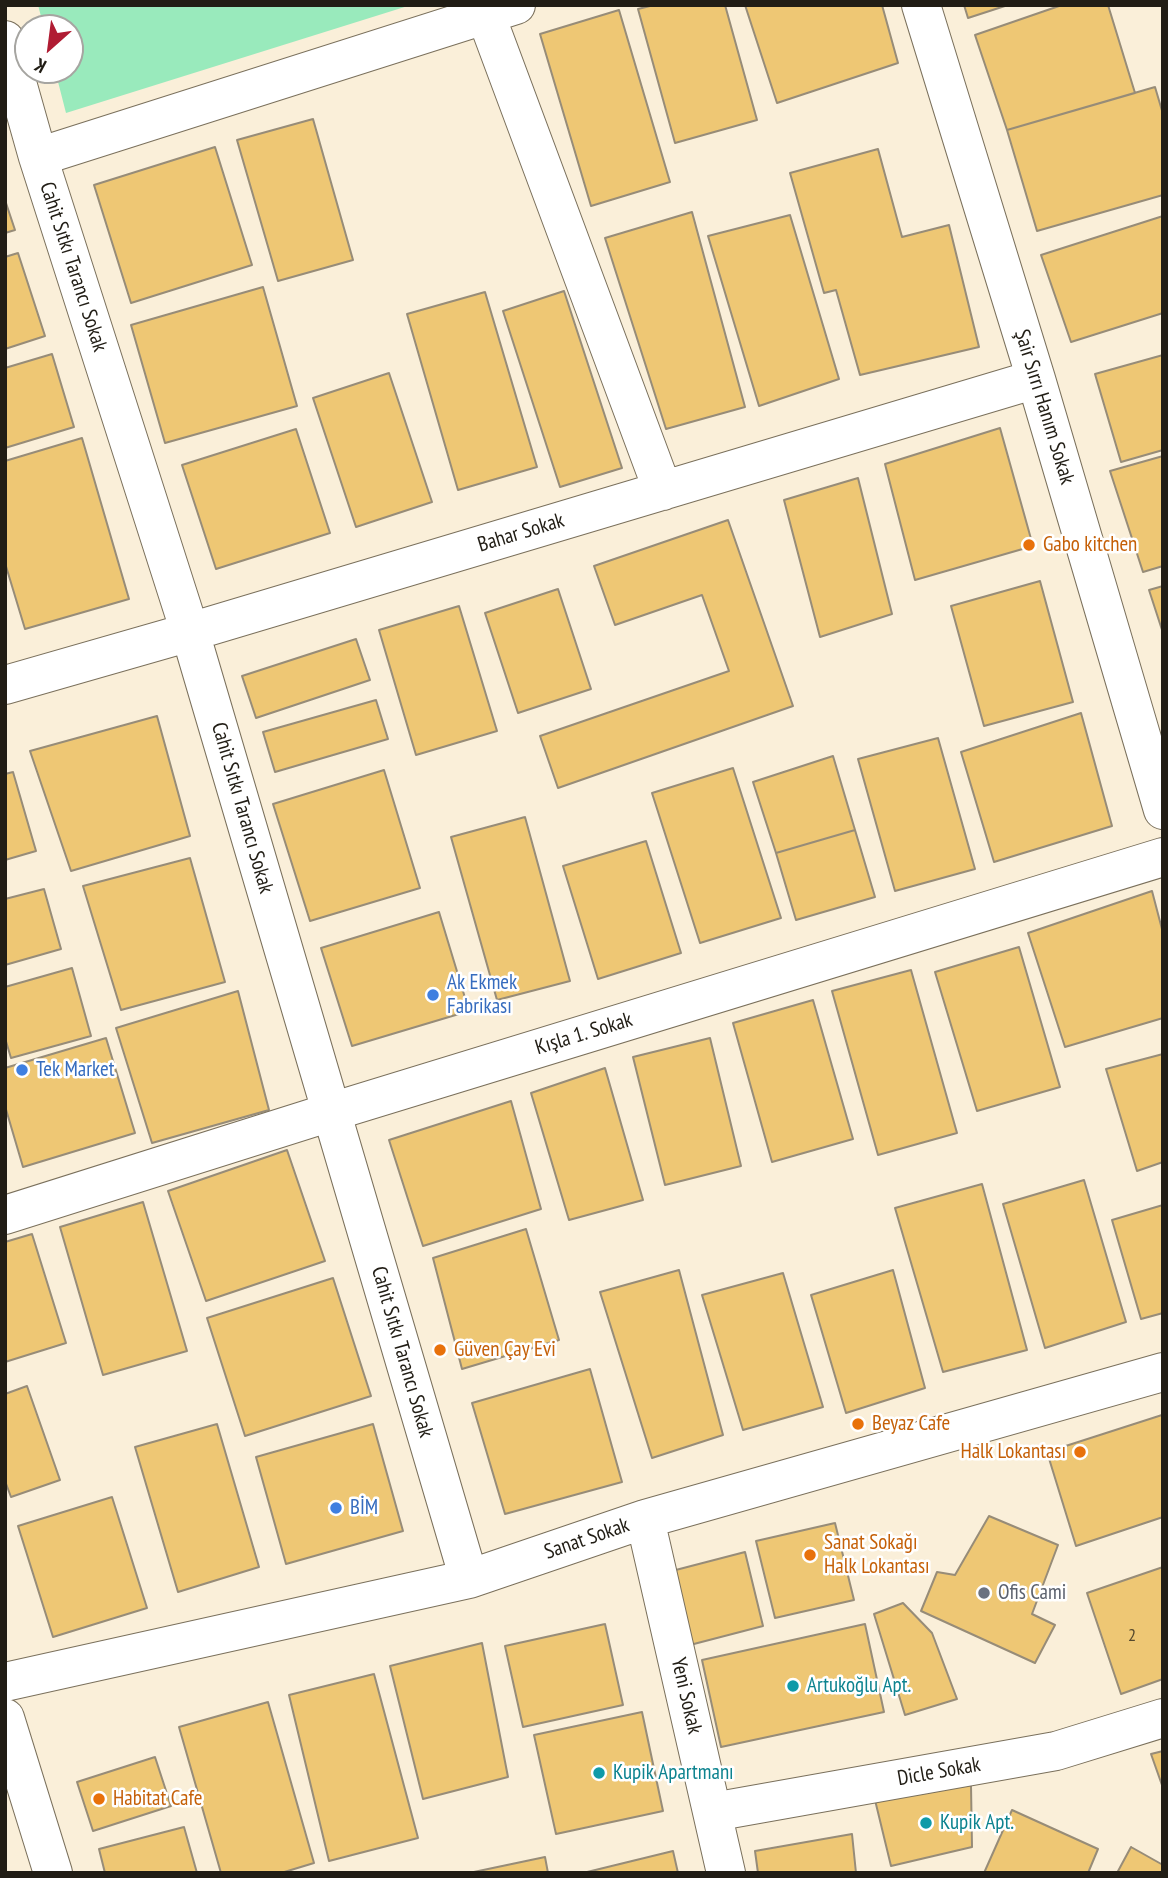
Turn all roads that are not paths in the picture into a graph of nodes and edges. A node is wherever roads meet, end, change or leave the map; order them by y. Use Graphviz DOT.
graph roads {
  1 [pos="921,5"];
  2 [pos="494,8"];
  3 [pos="5,40"];
  4 [pos="38,157"];
  5 [pos="1036,379"];
  6 [pos="663,491"];
  7 [pos="190,632"];
  8 [pos="5,685"];
  9 [pos="1163,810"];
  10 [pos="1163,857"];
  11 [pos="331,1112"];
  12 [pos="5,1215"];
  13 [pos="1163,1372"];
  14 [pos="645,1520"];
  15 [pos="469,1579"];
  16 [pos="5,1682"];
  17 [pos="5,1718"];
  18 [pos="1163,1718"];
  19 [pos="713,1812"];
  20 [pos="53,1873"];
  21 [pos="726,1873"];
  1 -- 5 [label="street, Şair Sırrı Hanım Sokak"];
  2 -- 4 [label="street"];
  2 -- 6 [label="street"];
  3 -- 4 [label="street, Cahit Sıtkı Tarancı Sokak"];
  4 -- 7 [label="street, Cahit Sıtkı Tarancı Sokak"];
  5 -- 6 [label="street, Bahar Sokak"];
  5 -- 9 [label="street, Şair Sırrı Hanım Sokak"];
  6 -- 7 [label="street, Bahar Sokak"];
  7 -- 8 [label="street, Bahar Sokak"];
  7 -- 11 [label="street, Cahit Sıtkı Tarancı Sokak"];
  10 -- 11 [label="street, Kışla 1. Sokak"];
  11 -- 12 [label="street, Kışla 1. Sokak"];
  11 -- 15 [label="street, Cahit Sıtkı Tarancı Sokak"];
  13 -- 14 [label="street, Sanat Sokak"];
  14 -- 15 [label="street, Sanat Sokak"];
  14 -- 19 [label="street, Yeni Sokak"];
  15 -- 16 [label="street, Sanat Sokak"];
  17 -- 20 [label="street"];
  18 -- 19 [label="street, Dicle Sokak"];
  19 -- 21 [label="street, Yeni Sokak"];
}
